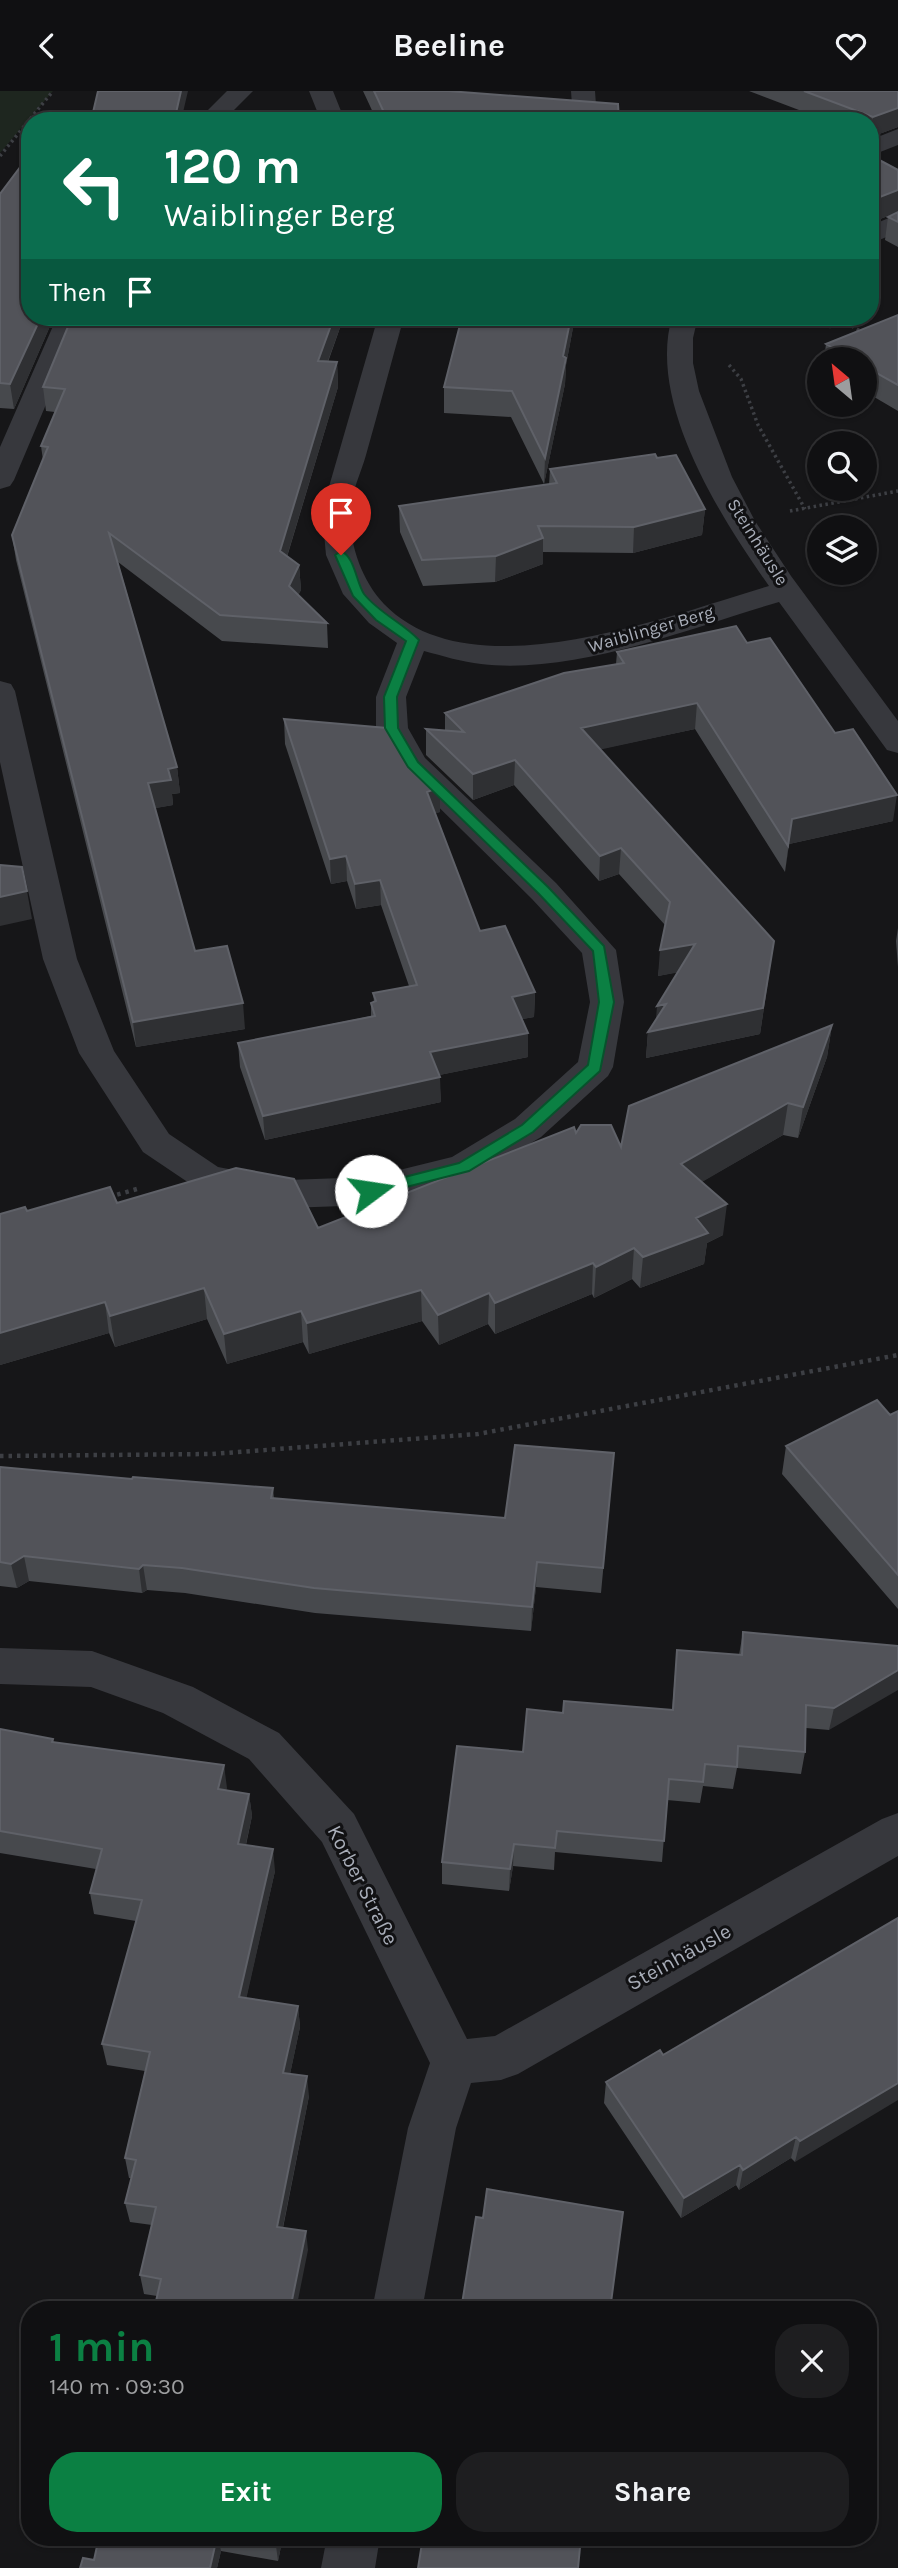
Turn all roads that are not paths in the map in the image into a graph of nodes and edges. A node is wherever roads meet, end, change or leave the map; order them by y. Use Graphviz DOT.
graph roads {
  1 [pos="241,91"];
  2 [pos="321,91"];
  3 [pos="583,91"];
  4 [pos="219,112"];
  5 [pos="329,112"];
  6 [pos="587,112"];
  7 [pos="898,136"];
  8 [pos="879,145"];
  9 [pos="898,222"];
  10 [pos="879,232"];
  11 [pos="66,326"];
  12 [pos="388,326"];
  13 [pos="682,326"];
  14 [pos="0,480"];
  15 [pos="788,590"];
  16 [pos="413,640"];
  17 [pos="0,691"];
  18 [pos="898,743"];
  19 [pos="0,1666"];
  20 [pos="898,1833"];
  21 [pos="454,2062"];
  22 [pos="399,2301"];
  23 [pos="352,2546"];
  24 [pos="348,2568"];
  1 -- 4 [label="street"];
  2 -- 5 [label="street"];
  3 -- 6 [label="street"];
  7 -- 8 [label="street"];
  9 -- 10 [label="street"];
  11 -- 14 [label="street"];
  12 -- 16 [label="street, Waiblinger Berg"];
  13 -- 15 [label="street, Steinhäusle"];
  15 -- 16 [label="street, Waiblinger Berg"];
  15 -- 18 [label="street, Steinhäusle"];
  16 -- 17 [label="street"];
  19 -- 21 [label="street, Korber Straße"];
  20 -- 21 [label="street, Steinhäusle"];
  21 -- 22 [label="street"];
  23 -- 24 [label="street"];
}
